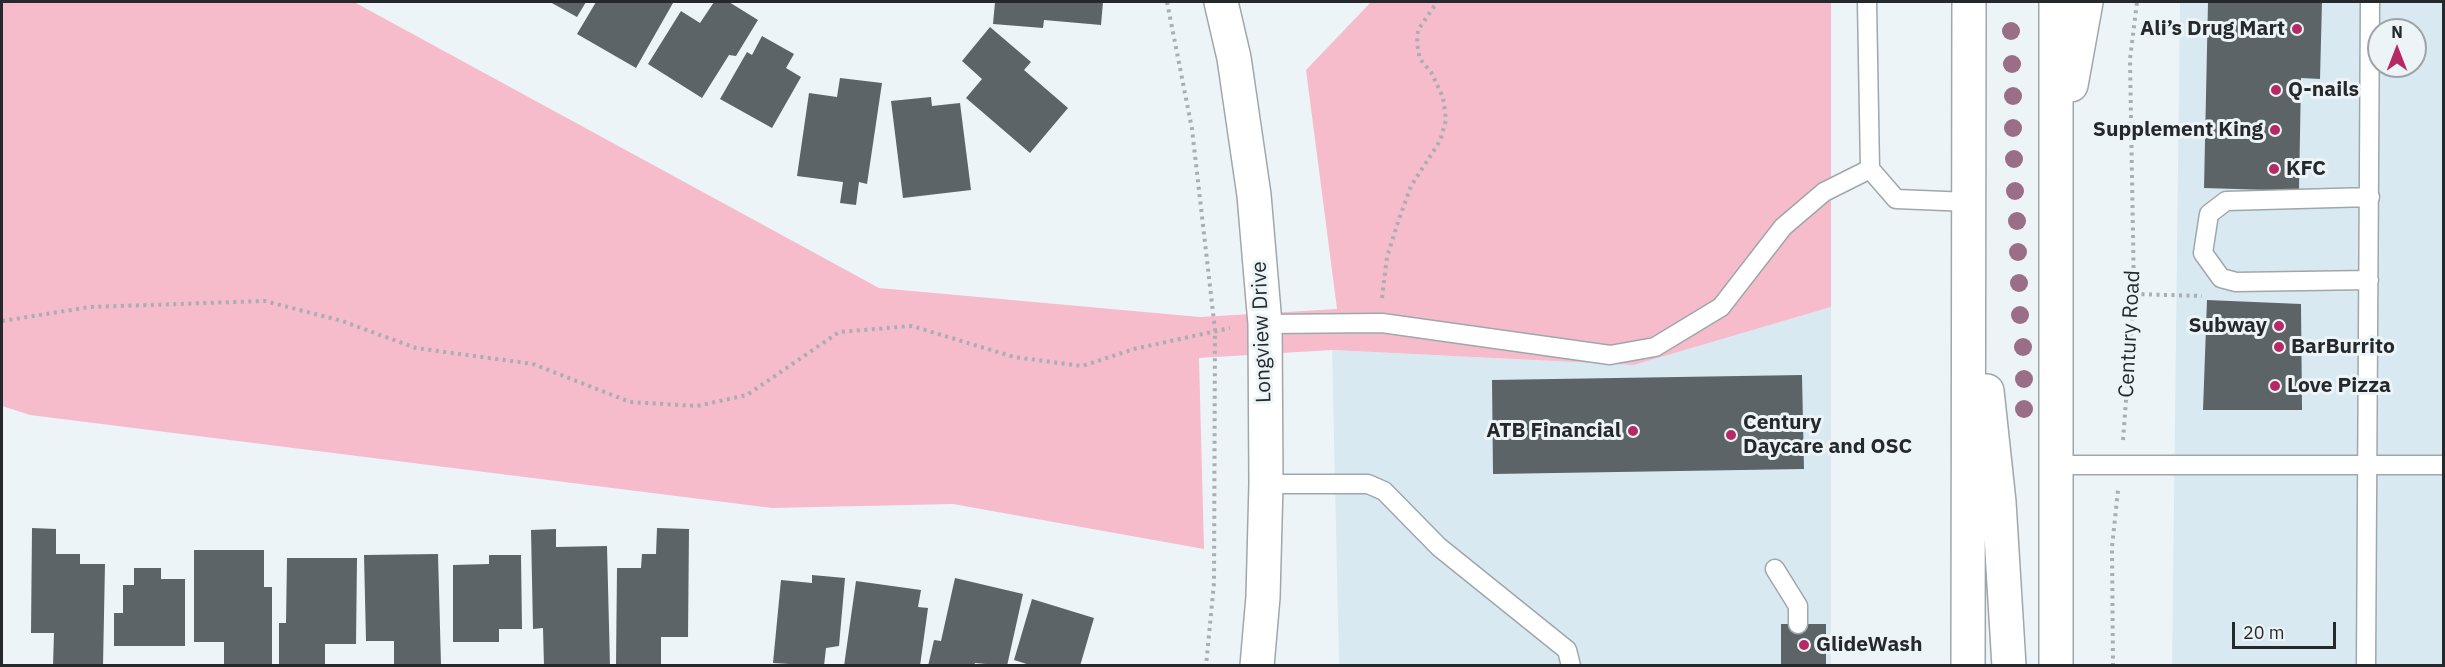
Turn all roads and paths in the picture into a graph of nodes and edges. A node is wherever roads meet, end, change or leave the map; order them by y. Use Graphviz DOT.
graph roads {
  1 [pos="1167,2"];
  2 [pos="1221,2"];
  3 [pos="1437,2"];
  4 [pos="1867,2"];
  5 [pos="1969,2"];
  6 [pos="2056,2"];
  7 [pos="2086,2"];
  8 [pos="2137,2"];
  9 [pos="2370,2"];
  10 [pos="2056,164"];
  11 [pos="1870,169"];
  12 [pos="2370,197"];
  13 [pos="1969,202"];
  14 [pos="1969,234"];
  15 [pos="2369,280"];
  16 [pos="2,321"];
  17 [pos="1382,323"];
  18 [pos="1266,324"];
  19 [pos="1215,330"];
  20 [pos="2057,465"];
  21 [pos="2367,465"];
  22 [pos="2444,465"];
  23 [pos="2120,466"];
  24 [pos="1266,483"];
  25 [pos="1775,569"];
  26 [pos="1798,624"];
  27 [pos="1206,666"];
  28 [pos="1257,666"];
  29 [pos="1571,666"];
  30 [pos="1968,666"];
  31 [pos="2009,666"];
  32 [pos="2056,666"];
  33 [pos="2113,666"];
  34 [pos="2366,666"];
  1 -- 19 [label="path"];
  2 -- 18 [label="main road, Longview Drive"];
  3 -- 17 [label="path"];
  4 -- 11 [label="lane"];
  5 -- 13 [label="main road"];
  6 -- 10 [label="main road"];
  7 -- 10 [label="main road"];
  8 -- 23 [label="path, Century Road"];
  9 -- 12 [label="lane"];
  10 -- 20 [label="main road"];
  11 -- 13 [label="lane"];
  11 -- 17 [label="lane"];
  12 -- 15 [label="lane"];
  12 -- 15 [label="lane"];
  13 -- 14 [label="main road"];
  14 -- 30 [label="main road"];
  14 -- 31 [label="main road"];
  15 -- 21 [label="lane"];
  16 -- 19 [label="path"];
  17 -- 18 [label="lane"];
  18 -- 19 [label="path"];
  18 -- 24 [label="main road, Longview Drive"];
  19 -- 27 [label="path"];
  20 -- 23 [label="lane"];
  20 -- 32 [label="main road"];
  21 -- 22 [label="lane"];
  21 -- 23 [label="lane"];
  21 -- 34 [label="lane"];
  23 -- 33 [label="path, Century Road"];
  24 -- 28 [label="main road, Longview Drive"];
  24 -- 29 [label="lane"];
  25 -- 26 [label="lane"];
}
